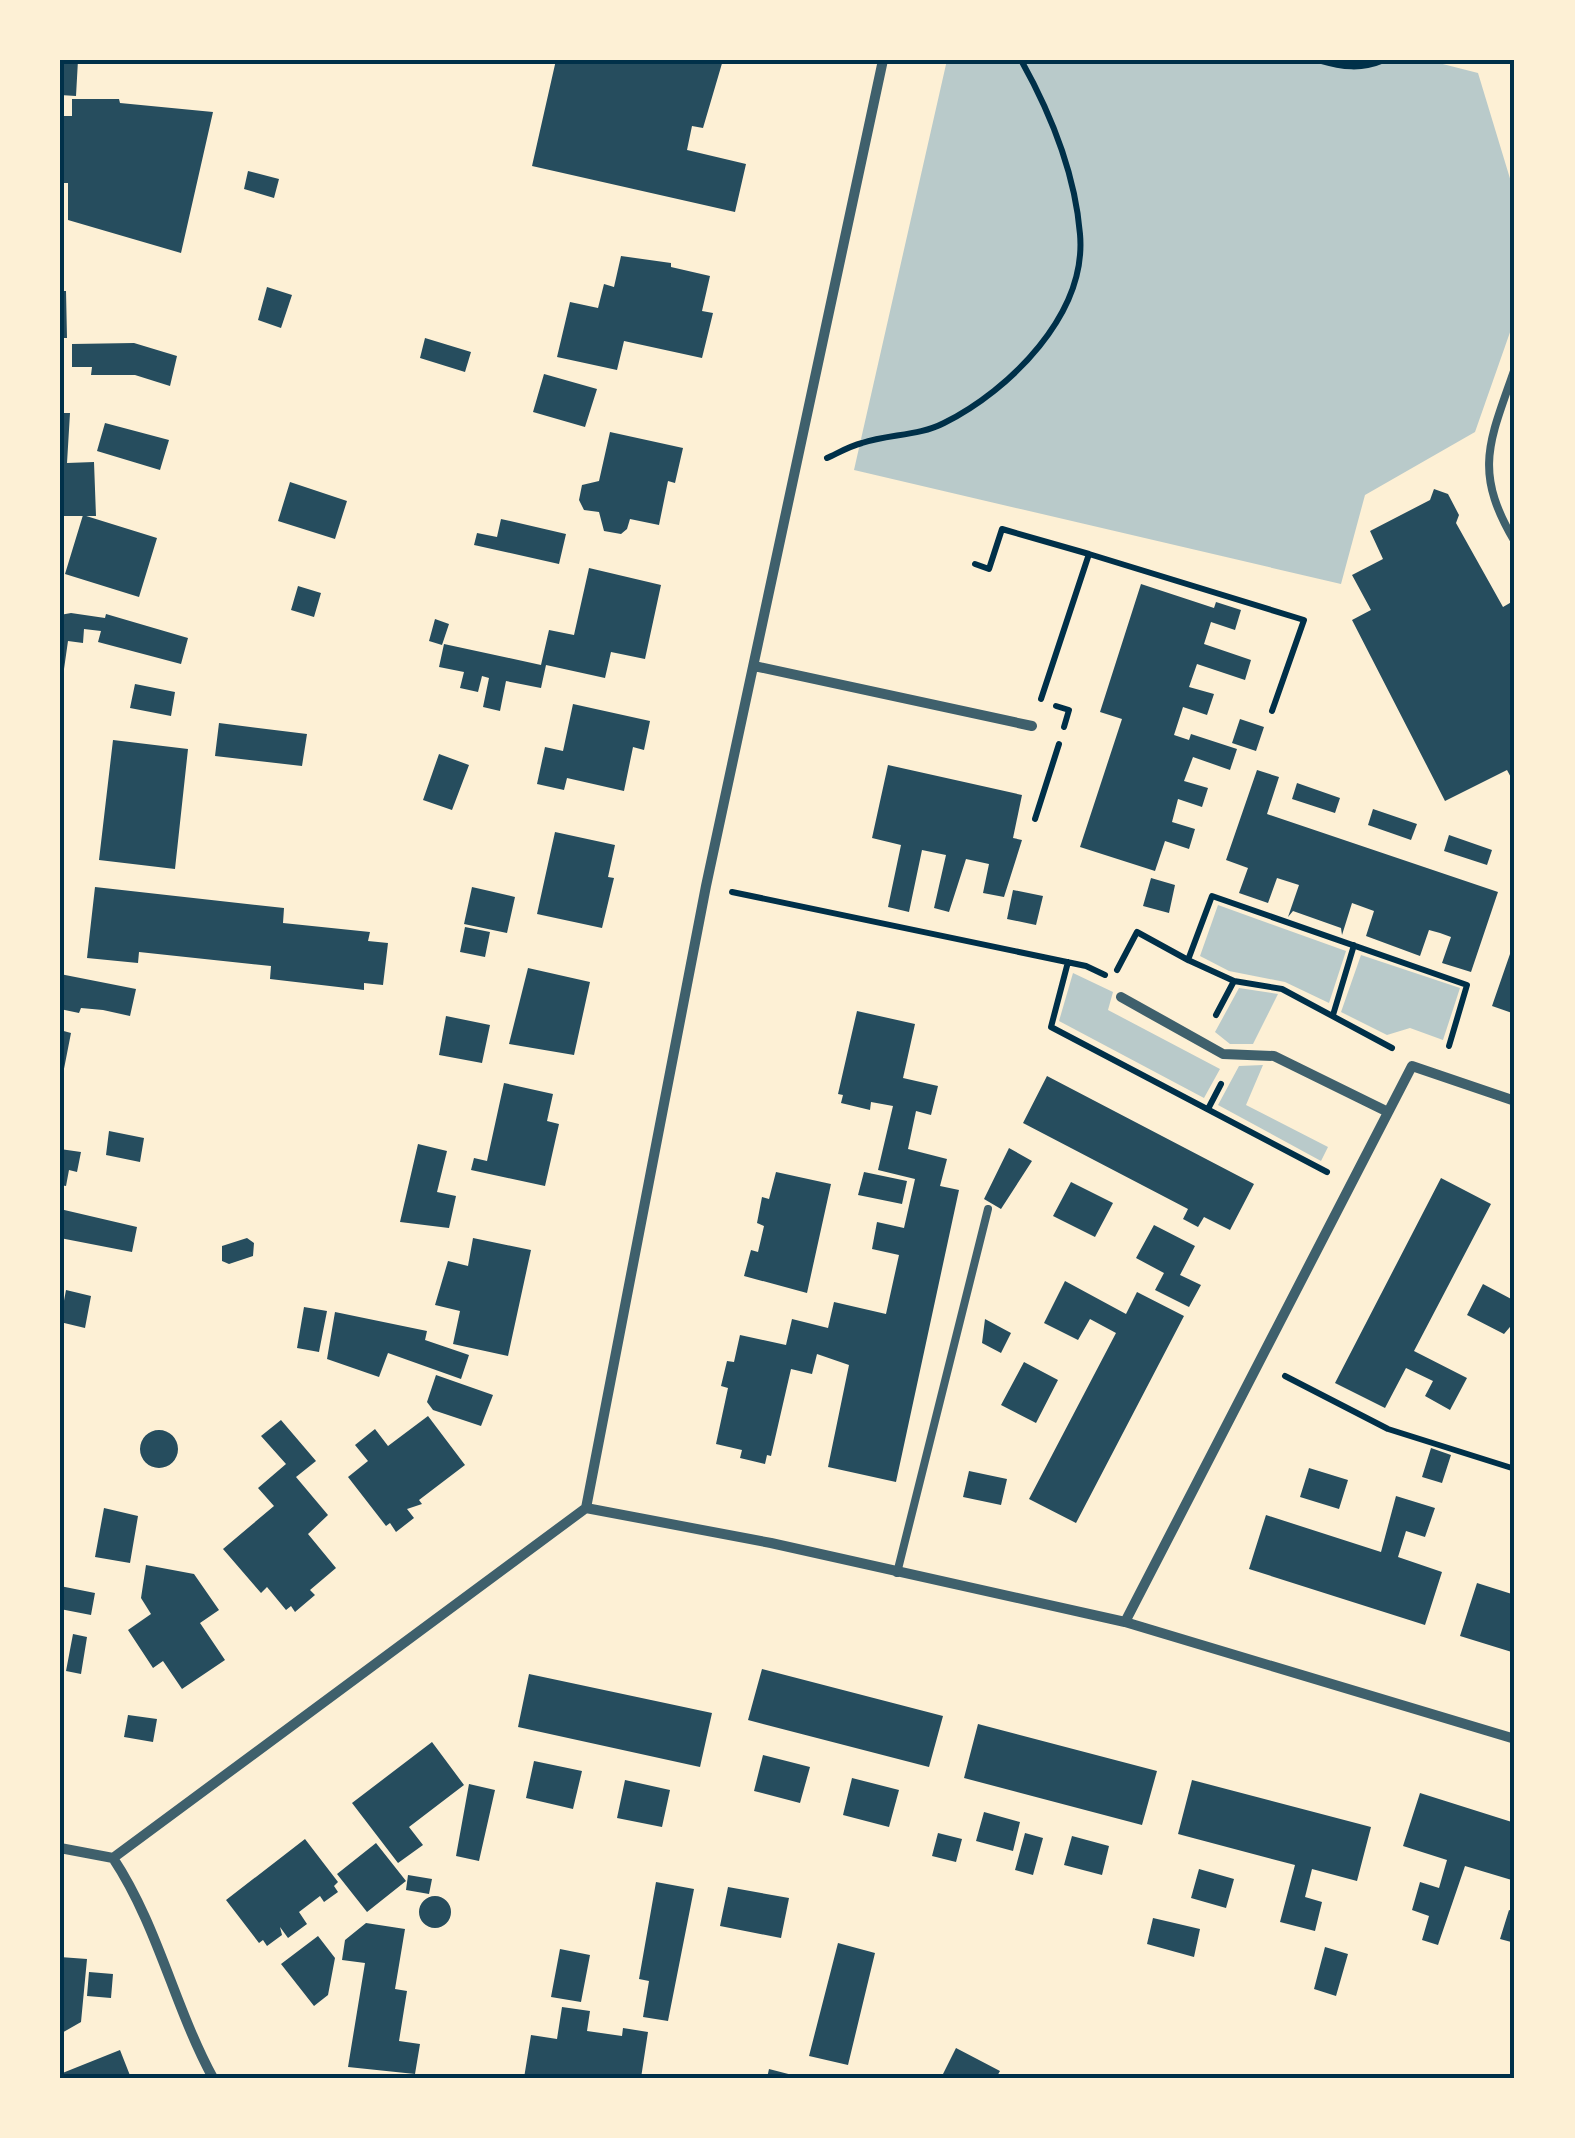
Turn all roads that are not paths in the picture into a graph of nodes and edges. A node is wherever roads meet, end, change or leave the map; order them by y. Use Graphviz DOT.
graph roads {
  1 [pos="883,60"];
  2 [pos="1515,368"];
  3 [pos="1515,542"];
  4 [pos="754,666"];
  5 [pos="1032,726"];
  6 [pos="1121,997"];
  7 [pos="1515,1101"];
  8 [pos="1388,1112"];
  9 [pos="988,1209"];
  10 [pos="586,1508"];
  11 [pos="898,1573"];
  12 [pos="1125,1622"];
  13 [pos="1515,1738"];
  14 [pos="60,1848"];
  15 [pos="112,1858"];
  16 [pos="213,2078"];
  1 -- 4 [label="street"];
  2 -- 3 [label="lane"];
  4 -- 5 [label="street"];
  4 -- 10 [label="street"];
  6 -- 8 [label="street"];
  7 -- 8 [label="street"];
  8 -- 12 [label="street"];
  9 -- 11 [label="lane"];
  10 -- 11 [label="street"];
  10 -- 15 [label="street"];
  11 -- 12 [label="street"];
  12 -- 13 [label="street"];
  14 -- 15 [label="street"];
  15 -- 16 [label="street"];
}
